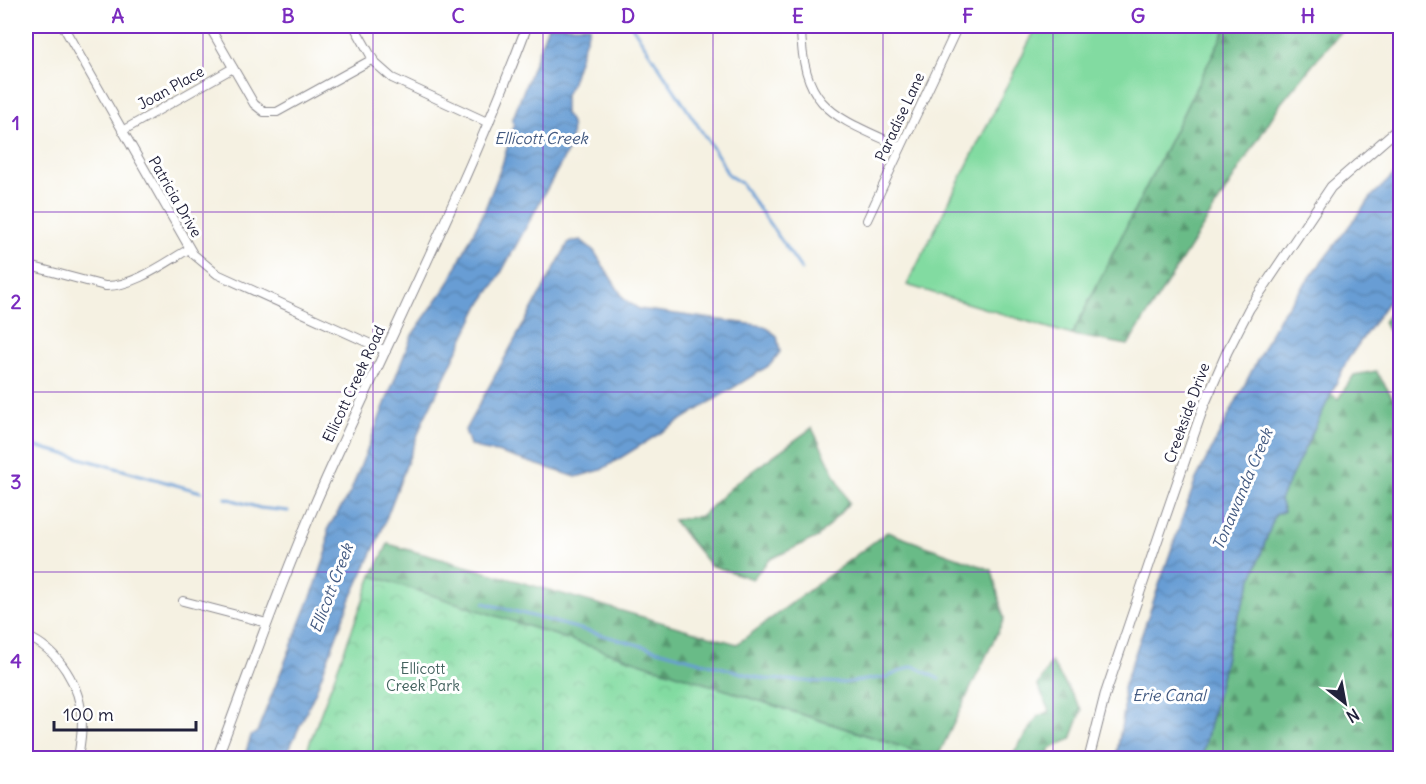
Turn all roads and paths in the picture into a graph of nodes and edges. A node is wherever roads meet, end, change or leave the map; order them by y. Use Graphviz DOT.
graph roads {
  1 [pos="63,26"];
  2 [pos="209,26"];
  3 [pos="354,26"];
  4 [pos="527,26"];
  5 [pos="801,26"];
  6 [pos="958,26"];
  7 [pos="373,59"];
  8 [pos="233,68"];
  9 [pos="489,123"];
  10 [pos="1401,127"];
  11 [pos="122,131"];
  12 [pos="901,147"];
  13 [pos="867,220"];
  14 [pos="189,249"];
  15 [pos="26,265"];
  16 [pos="386,351"];
  17 [pos="183,601"];
  18 [pos="267,623"];
  19 [pos="26,636"];
  20 [pos="78,759"];
  21 [pos="217,759"];
  22 [pos="1089,759"];
  1 -- 11 [label="street, Patricia Drive"];
  2 -- 8 [label="street"];
  3 -- 7 [label="street"];
  4 -- 9 [label="street, Ellicott Creek Road"];
  5 -- 12 [label="street"];
  6 -- 12 [label="street, Paradise Lane"];
  7 -- 8 [label="street"];
  7 -- 9 [label="street"];
  8 -- 11 [label="street, Joan Place"];
  9 -- 16 [label="street, Ellicott Creek Road"];
  10 -- 22 [label="street, Creekside Drive"];
  11 -- 14 [label="street, Patricia Drive"];
  12 -- 13 [label="street, Paradise Lane"];
  14 -- 15 [label="street"];
  14 -- 16 [label="street, Patricia Drive"];
  16 -- 18 [label="street, Ellicott Creek Road"];
  17 -- 18 [label="street"];
  18 -- 21 [label="street, Ellicott Creek Road"];
  19 -- 20 [label="street"];
}
